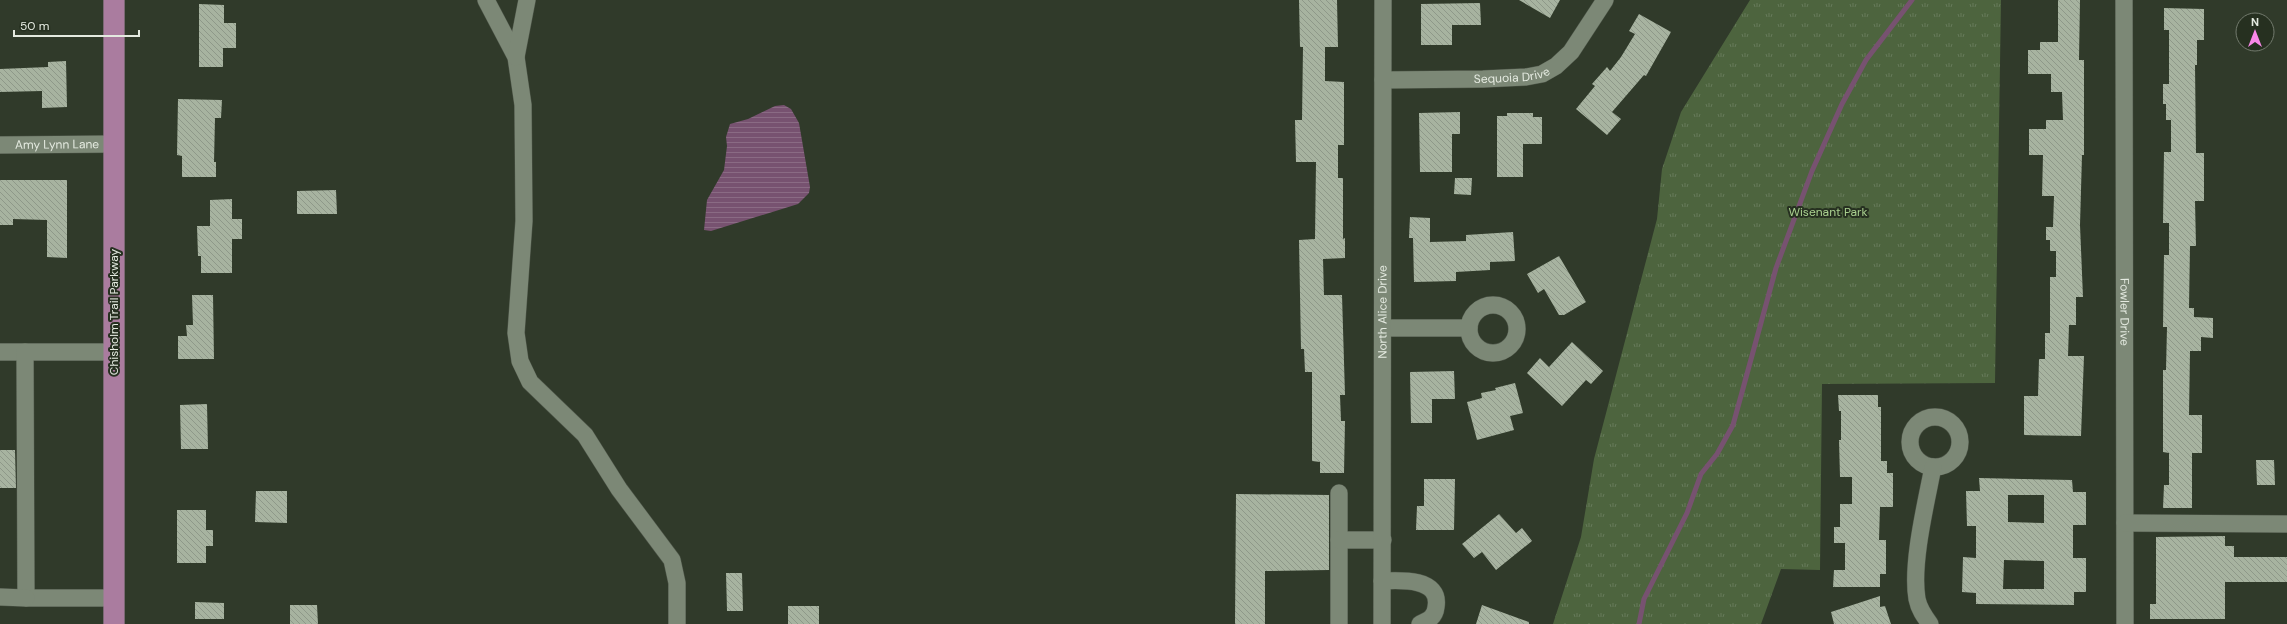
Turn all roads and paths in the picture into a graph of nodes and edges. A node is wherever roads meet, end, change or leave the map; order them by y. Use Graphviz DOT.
graph roads {
  1 [pos="114,0"];
  2 [pos="486,0"];
  3 [pos="527,0"];
  4 [pos="1383,0"];
  5 [pos="1605,0"];
  6 [pos="2124,0"];
  7 [pos="516,57"];
  8 [pos="1383,80"];
  9 [pos="114,144"];
  10 [pos="0,145"];
  11 [pos="1383,328"];
  12 [pos="1469,328"];
  13 [pos="0,352"];
  14 [pos="25,352"];
  15 [pos="114,352"];
  16 [pos="1933,467"];
  17 [pos="1339,493"];
  18 [pos="2125,523"];
  19 [pos="2287,524"];
  20 [pos="1339,540"];
  21 [pos="1382,540"];
  22 [pos="1382,581"];
  23 [pos="0,597"];
  24 [pos="26,598"];
  25 [pos="114,598"];
  26 [pos="114,624"];
  27 [pos="677,624"];
  28 [pos="1339,624"];
  29 [pos="1382,624"];
  30 [pos="1420,624"];
  31 [pos="1930,624"];
  32 [pos="2125,624"];
  1 -- 9 [label="main road, Chisholm Trail Parkway"];
  2 -- 7 [label="street"];
  3 -- 7 [label="street"];
  4 -- 8 [label="street, North Alice Drive"];
  5 -- 8 [label="street, Sequoia Drive"];
  6 -- 18 [label="street, Fowler Drive"];
  7 -- 27 [label="street"];
  8 -- 11 [label="street, North Alice Drive"];
  9 -- 10 [label="street, Amy Lynn Lane"];
  9 -- 15 [label="main road, Chisholm Trail Parkway"];
  11 -- 12 [label="street"];
  11 -- 21 [label="street, North Alice Drive"];
  13 -- 14 [label="street"];
  14 -- 15 [label="street"];
  14 -- 24 [label="street"];
  15 -- 25 [label="main road, Chisholm Trail Parkway"];
  16 -- 31 [label="street"];
  17 -- 20 [label="street"];
  18 -- 19 [label="street"];
  18 -- 32 [label="street, Fowler Drive"];
  20 -- 21 [label="street"];
  20 -- 28 [label="street"];
  21 -- 22 [label="street, North Alice Drive"];
  22 -- 29 [label="street, North Alice Drive"];
  22 -- 30 [label="street"];
  23 -- 24 [label="street"];
  24 -- 25 [label="street"];
  25 -- 26 [label="main road, Chisholm Trail Parkway"];
}
